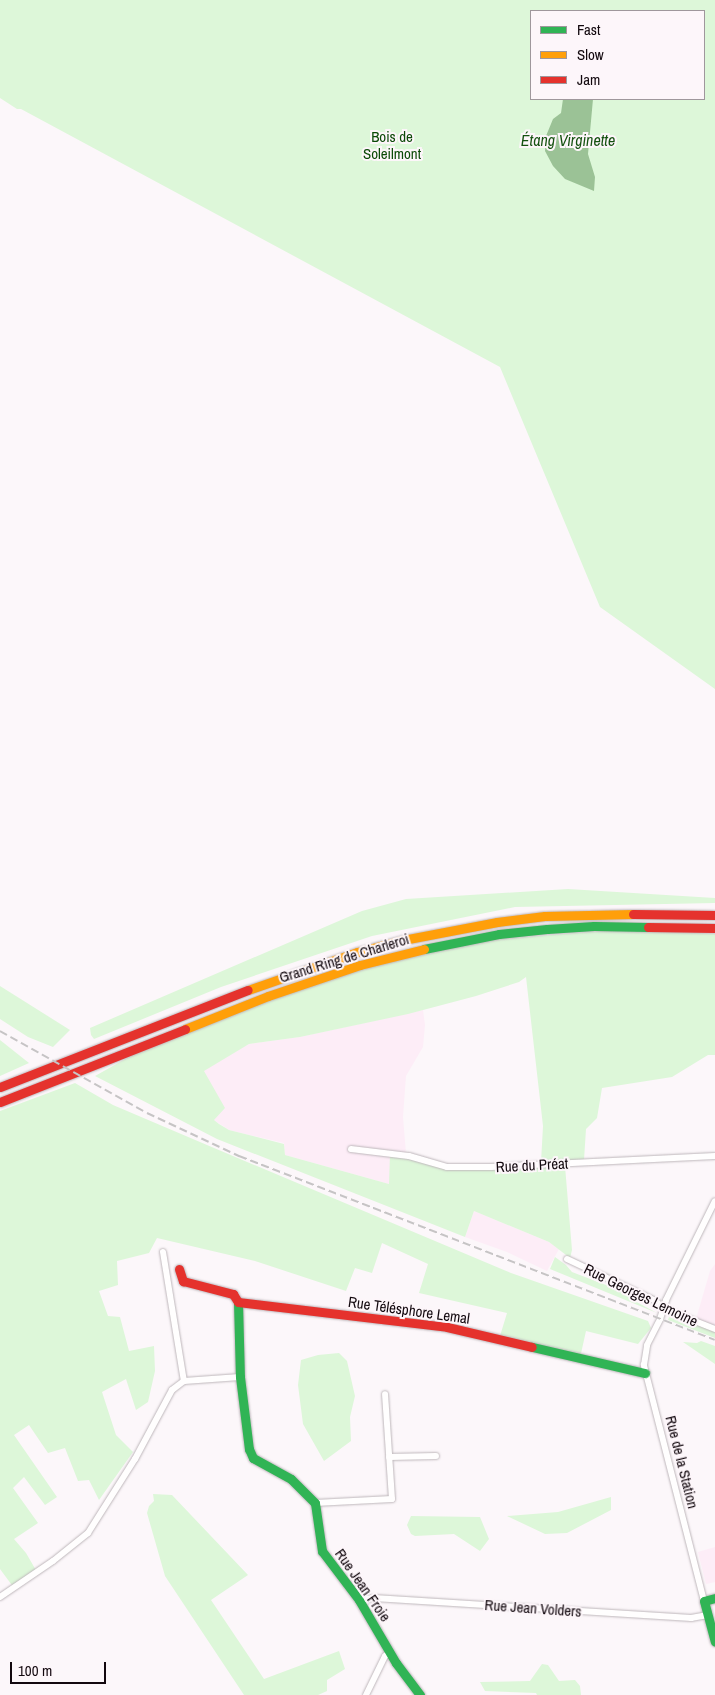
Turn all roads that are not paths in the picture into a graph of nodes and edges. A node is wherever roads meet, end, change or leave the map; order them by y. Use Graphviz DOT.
graph roads {
  1 [pos="715,915"];
  2 [pos="715,928"];
  3 [pos="0,1088"];
  4 [pos="0,1102"];
  5 [pos="351,1149"];
  6 [pos="715,1156"];
  7 [pos="715,1201"];
  8 [pos="163,1252"];
  9 [pos="567,1259"];
  10 [pos="179,1269"];
  11 [pos="238,1302"];
  12 [pos="662,1308"];
  13 [pos="715,1329"];
  14 [pos="645,1373"];
  15 [pos="240,1378"];
  16 [pos="184,1381"];
  17 [pos="385,1394"];
  18 [pos="436,1456"];
  19 [pos="389,1457"];
  20 [pos="315,1503"];
  21 [pos="0,1597"];
  22 [pos="715,1598"];
  23 [pos="359,1600"];
  24 [pos="704,1601"];
  25 [pos="708,1615"];
  26 [pos="715,1642"];
  27 [pos="390,1652"];
  28 [pos="366,1695"];
  29 [pos="420,1695"];
  1 -- 3 [label="main road, Grand Ring de Charleroi"];
  2 -- 4 [label="main road, Grand Ring de Charleroi"];
  5 -- 6 [label="street, Rue du Préat"];
  7 -- 12 [label="street, Rue de la Station"];
  8 -- 16 [label="street"];
  9 -- 12 [label="street, Rue Georges Lemoine"];
  10 -- 11 [label="main road, Rue Télésphore Lemal"];
  11 -- 14 [label="main road, Rue Télésphore Lemal"];
  11 -- 15 [label="main road"];
  12 -- 13 [label="street, Rue Georges Lemoine"];
  12 -- 14 [label="street, Rue de la Station"];
  14 -- 24 [label="street, Rue de la Station"];
  15 -- 16 [label="street"];
  15 -- 20 [label="main road"];
  16 -- 21 [label="street"];
  17 -- 19 [label="street"];
  18 -- 19 [label="street"];
  19 -- 20 [label="street"];
  20 -- 23 [label="main road, Rue Jean Froie"];
  22 -- 24 [label="main road"];
  23 -- 25 [label="street, Rue Jean Volders"];
  23 -- 27 [label="main road, Rue Jean Froie"];
  24 -- 25 [label="main road, Rue de la Station"];
  25 -- 26 [label="main road, Rue de la Station"];
  27 -- 28 [label="street"];
  27 -- 29 [label="main road, Rue Jean Froie"];
}
